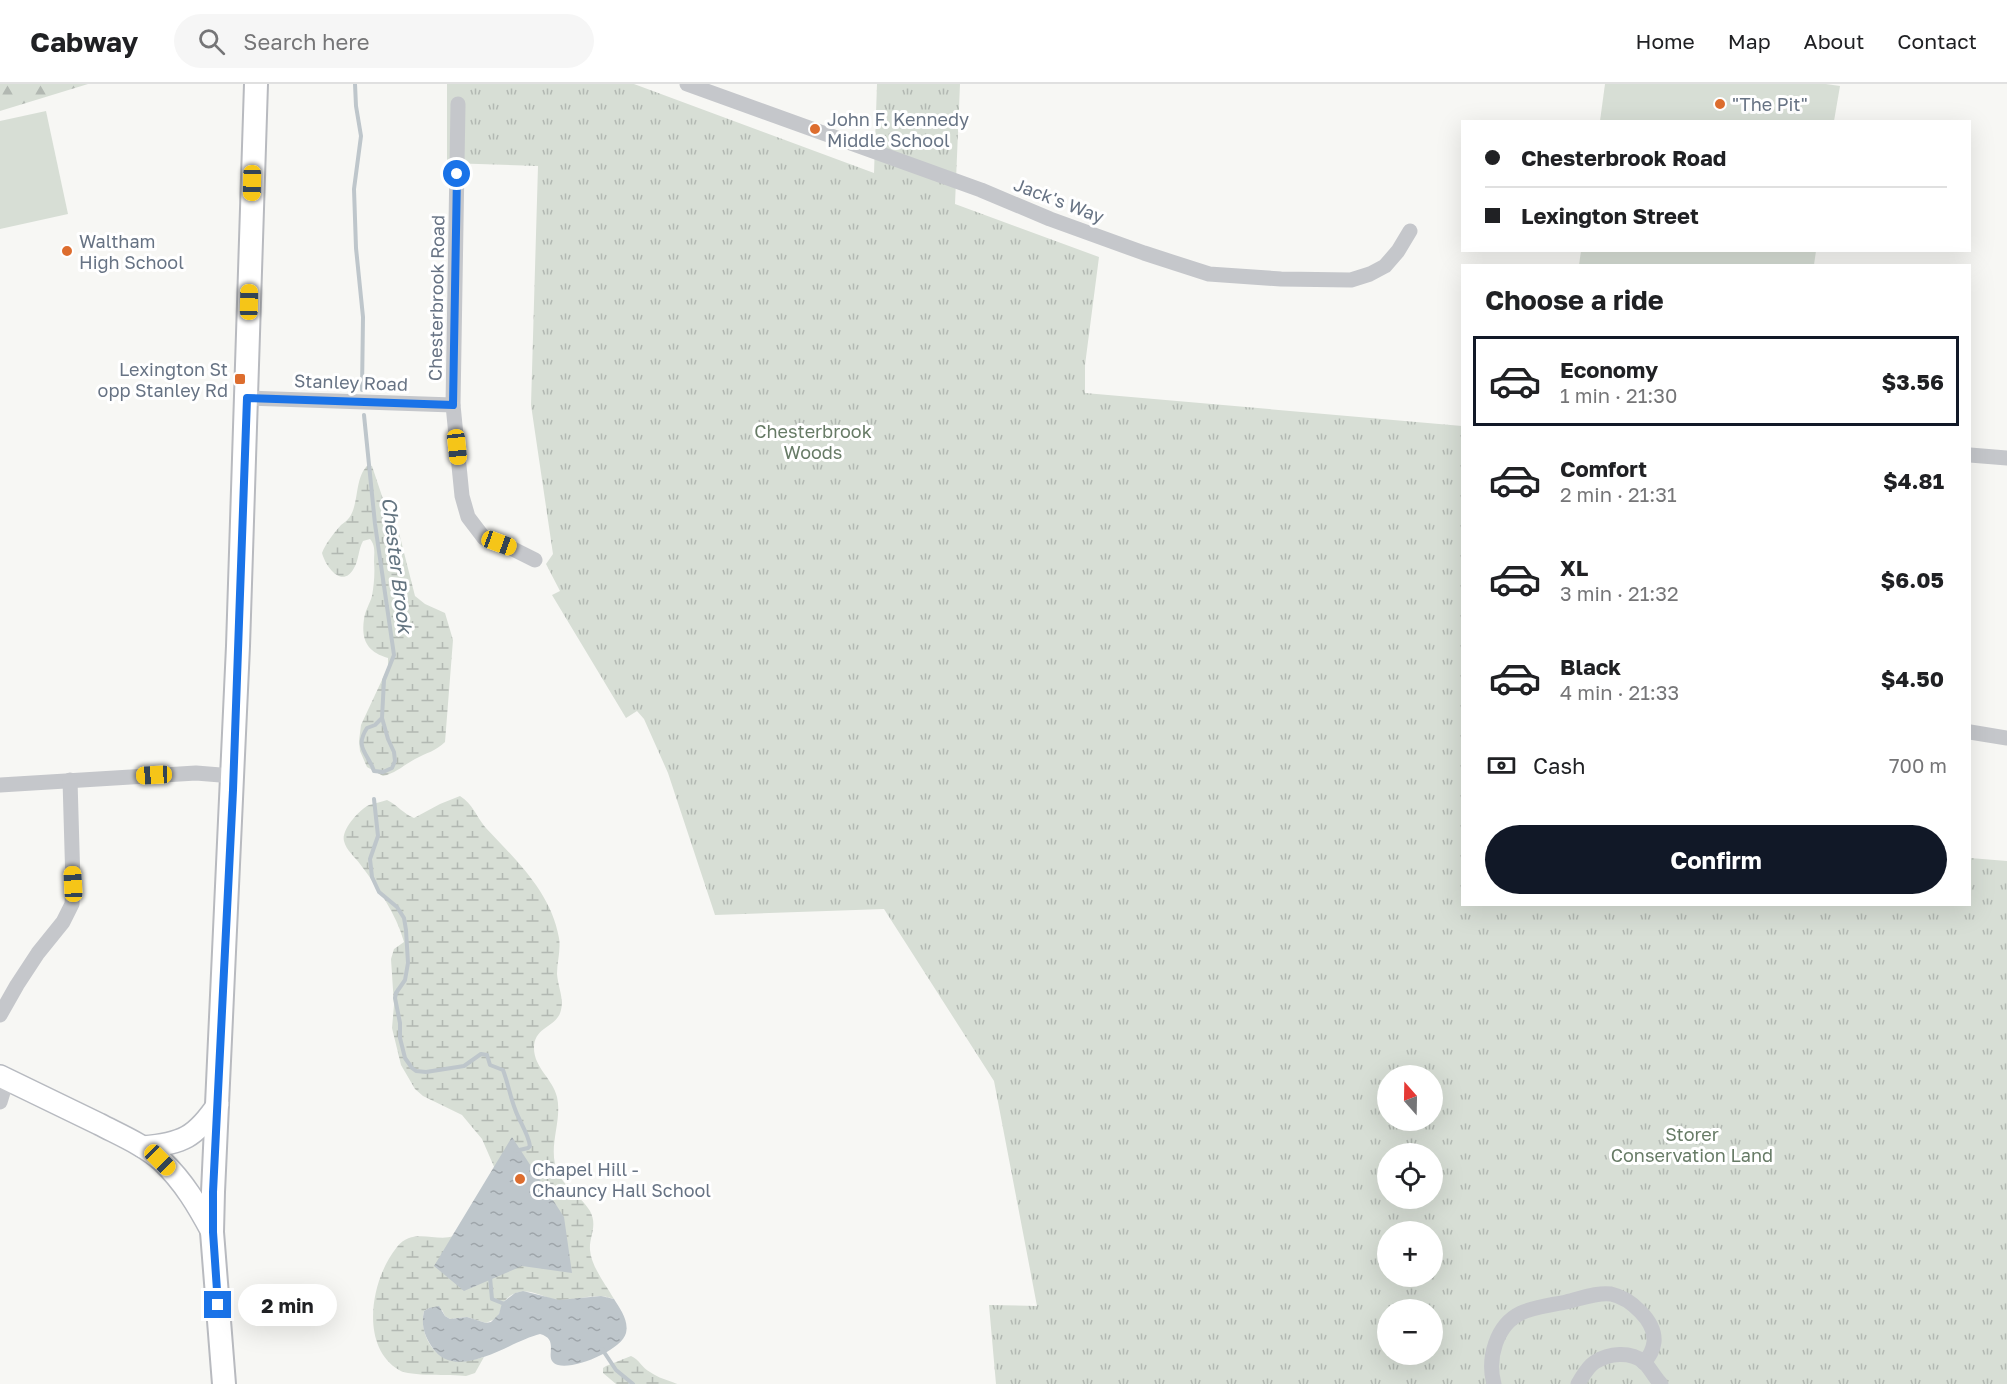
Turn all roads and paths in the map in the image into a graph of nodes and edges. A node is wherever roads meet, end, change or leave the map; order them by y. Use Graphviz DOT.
graph roads {
  1 [pos="256,84"];
  2 [pos="687,84"];
  3 [pos="458,104"];
  4 [pos="1410,231"];
  5 [pos="247,398"];
  6 [pos="453,405"];
  7 [pos="1971,455"];
  8 [pos="2007,458"];
  9 [pos="535,560"];
  10 [pos="1971,732"];
  11 [pos="2007,738"];
  12 [pos="233,776"];
  13 [pos="70,780"];
  14 [pos="0,785"];
  15 [pos="0,1015"];
  16 [pos="4,1077"];
  17 [pos="0,1102"];
  18 [pos="218,1104"];
  19 [pos="142,1147"];
  20 [pos="213,1232"];
  21 [pos="1644,1363"];
  22 [pos="224,1384"];
  23 [pos="1494,1384"];
  24 [pos="1578,1384"];
  25 [pos="1661,1384"];
  1 -- 5 [label="main road"];
  2 -- 4 [label="street, Jack's Way"];
  3 -- 6 [label="street, Chesterbrook Road"];
  5 -- 6 [label="street, Stanley Road"];
  5 -- 12 [label="main road"];
  6 -- 9 [label="street, Chesterbrook Road"];
  7 -- 8 [label="street"];
  10 -- 11 [label="street"];
  12 -- 13 [label="street"];
  12 -- 18 [label="main road"];
  13 -- 14 [label="street"];
  13 -- 15 [label="street"];
  16 -- 17 [label="street"];
  16 -- 19 [label="street"];
  18 -- 19 [label="street"];
  18 -- 20 [label="main road"];
  19 -- 20 [label="street"];
  20 -- 22 [label="main road"];
  21 -- 23 [label="street"];
  21 -- 24 [label="street"];
  21 -- 25 [label="street"];
}
